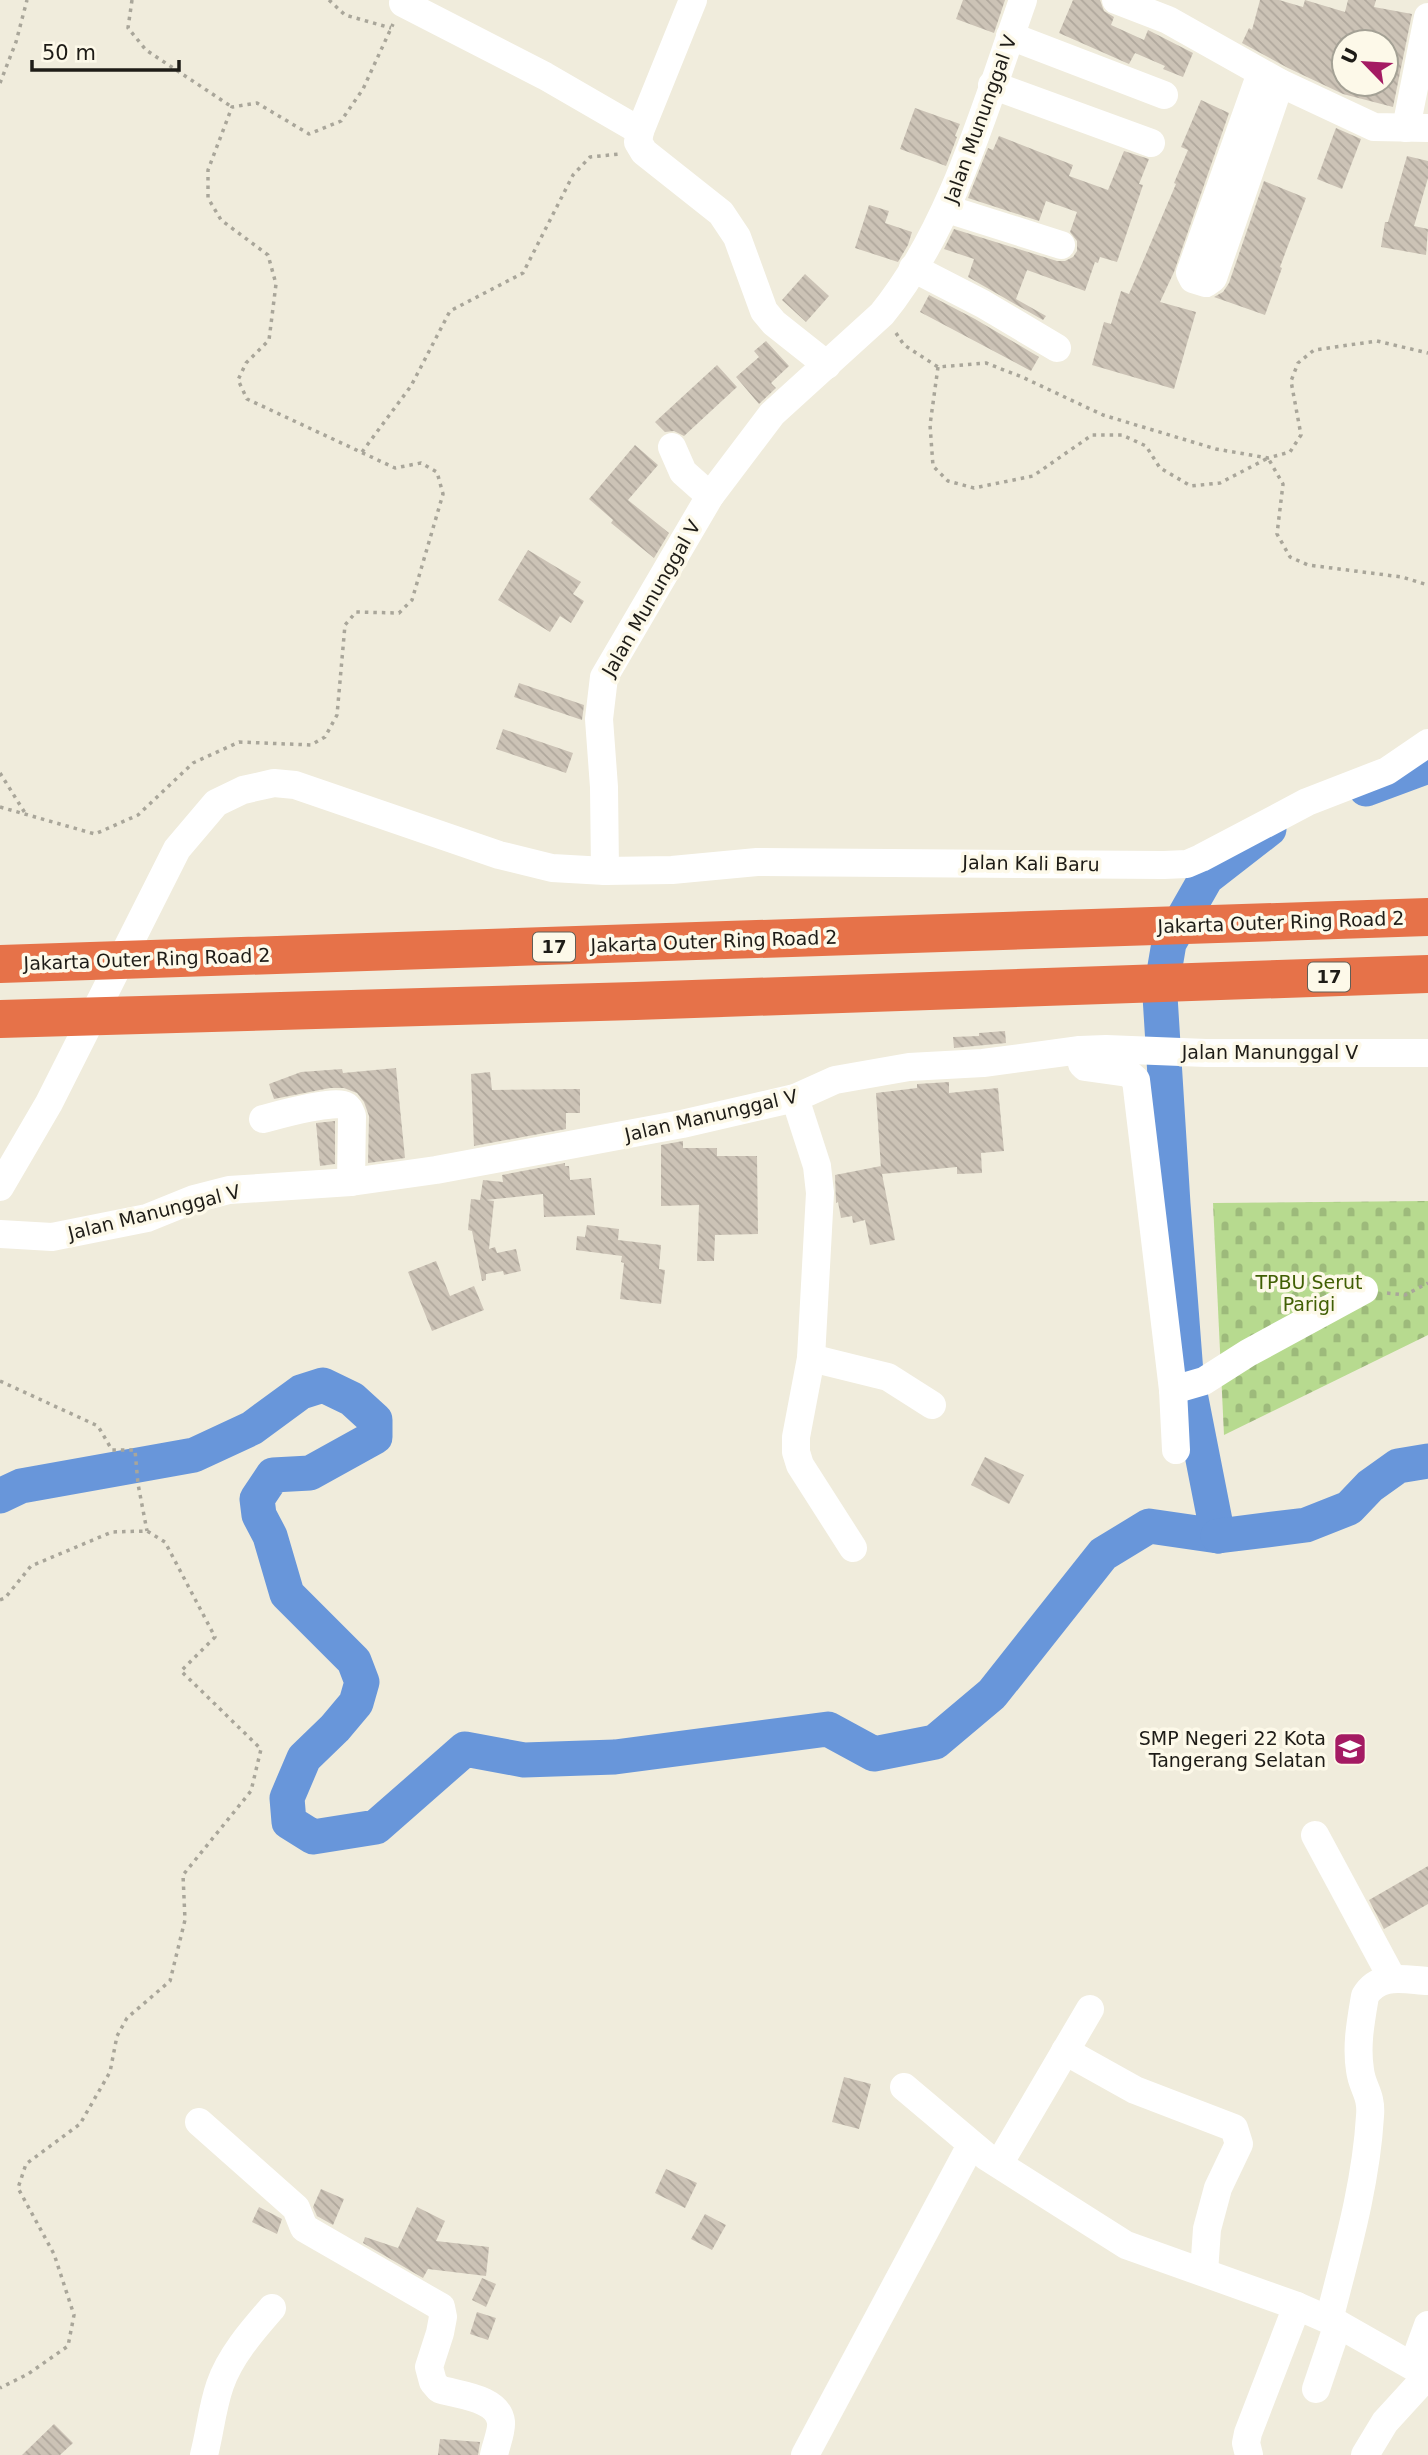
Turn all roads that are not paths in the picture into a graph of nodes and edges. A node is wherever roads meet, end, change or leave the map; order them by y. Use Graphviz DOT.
graph roads {
  1 [pos="693,0"];
  2 [pos="1023,0"];
  3 [pos="1116,0"];
  4 [pos="414,12"];
  5 [pos="1428,17"];
  6 [pos="1010,36"];
  7 [pos="1271,78"];
  8 [pos="992,85"];
  9 [pos="1164,95"];
  10 [pos="1417,128"];
  11 [pos="642,141"];
  12 [pos="1151,142"];
  13 [pos="947,209"];
  14 [pos="1061,245"];
  15 [pos="913,268"];
  16 [pos="1057,348"];
  17 [pos="827,365"];
  18 [pos="672,447"];
  19 [pos="710,496"];
  20 [pos="1428,743"];
  21 [pos="605,871"];
  22 [pos="1428,917"];
  23 [pos="0,964"];
  24 [pos="1428,974"];
  25 [pos="0,1019"];
  26 [pos="1093,1050"];
  27 [pos="1428,1053"];
  28 [pos="795,1098"];
  29 [pos="263,1119"];
  30 [pos="351,1182"];
  31 [pos="0,1187"];
  32 [pos="0,1234"];
  33 [pos="1364,1290"];
  34 [pos="811,1358"];
  35 [pos="1187,1386"];
  36 [pos="932,1405"];
  37 [pos="1175,1450"];
  38 [pos="853,1548"];
  39 [pos="1315,1835"];
  40 [pos="1392,1978"];
  41 [pos="1428,1981"];
  42 [pos="1090,2009"];
  43 [pos="1065,2051"];
  44 [pos="904,2087"];
  45 [pos="199,2122"];
  46 [pos="971,2145"];
  47 [pos="999,2164"];
  48 [pos="1204,2272"];
  49 [pos="1297,2306"];
  50 [pos="272,2308"];
  51 [pos="1334,2322"];
  52 [pos="1428,2325"];
  53 [pos="1413,2366"];
  54 [pos="1316,2389"];
  55 [pos="204,2455"];
  56 [pos="494,2455"];
  57 [pos="805,2455"];
  58 [pos="1250,2455"];
  59 [pos="1365,2455"];
  1 -- 11 [label="street"];
  2 -- 6 [label="street, Jalan Mununggal V"];
  3 -- 7 [label="street"];
  4 -- 11 [label="street"];
  5 -- 10 [label="street"];
  6 -- 8 [label="street, Jalan Mununggal V"];
  6 -- 9 [label="street"];
  7 -- 7 [label="street"];
  7 -- 10 [label="street"];
  8 -- 12 [label="street"];
  8 -- 13 [label="street, Jalan Mununggal V"];
  11 -- 17 [label="street"];
  13 -- 14 [label="street"];
  13 -- 15 [label="street, Jalan Mununggal V"];
  15 -- 16 [label="street"];
  15 -- 17 [label="street, Jalan Mununggal V"];
  17 -- 19 [label="street, Jalan Mununggal V"];
  18 -- 19 [label="street"];
  19 -- 21 [label="street, Jalan Mununggal V"];
  20 -- 21 [label="street, Jalan Kali Baru"];
  21 -- 31 [label="street"];
  22 -- 23 [label="highway, Jakarta Outer Ring Road 2 / 17"];
  24 -- 25 [label="highway, 17"];
  26 -- 27 [label="street, Jalan Manunggal V"];
  26 -- 28 [label="street, Jalan Manunggal V"];
  26 -- 35 [label="street"];
  28 -- 30 [label="street, Jalan Manunggal V"];
  28 -- 34 [label="street"];
  29 -- 30 [label="street"];
  30 -- 32 [label="street, Jalan Manunggal V"];
  33 -- 35 [label="street"];
  34 -- 36 [label="street"];
  34 -- 38 [label="street"];
  35 -- 37 [label="street"];
  39 -- 40 [label="street"];
  40 -- 41 [label="street"];
  40 -- 51 [label="street"];
  42 -- 43 [label="street"];
  43 -- 47 [label="street"];
  43 -- 48 [label="street"];
  44 -- 46 [label="street"];
  45 -- 56 [label="street"];
  46 -- 47 [label="street"];
  46 -- 57 [label="street"];
  47 -- 48 [label="street"];
  48 -- 49 [label="street"];
  49 -- 51 [label="street"];
  49 -- 58 [label="street"];
  50 -- 55 [label="street"];
  51 -- 53 [label="street"];
  51 -- 54 [label="street"];
  52 -- 53 [label="street"];
  53 -- 59 [label="street"];
}
